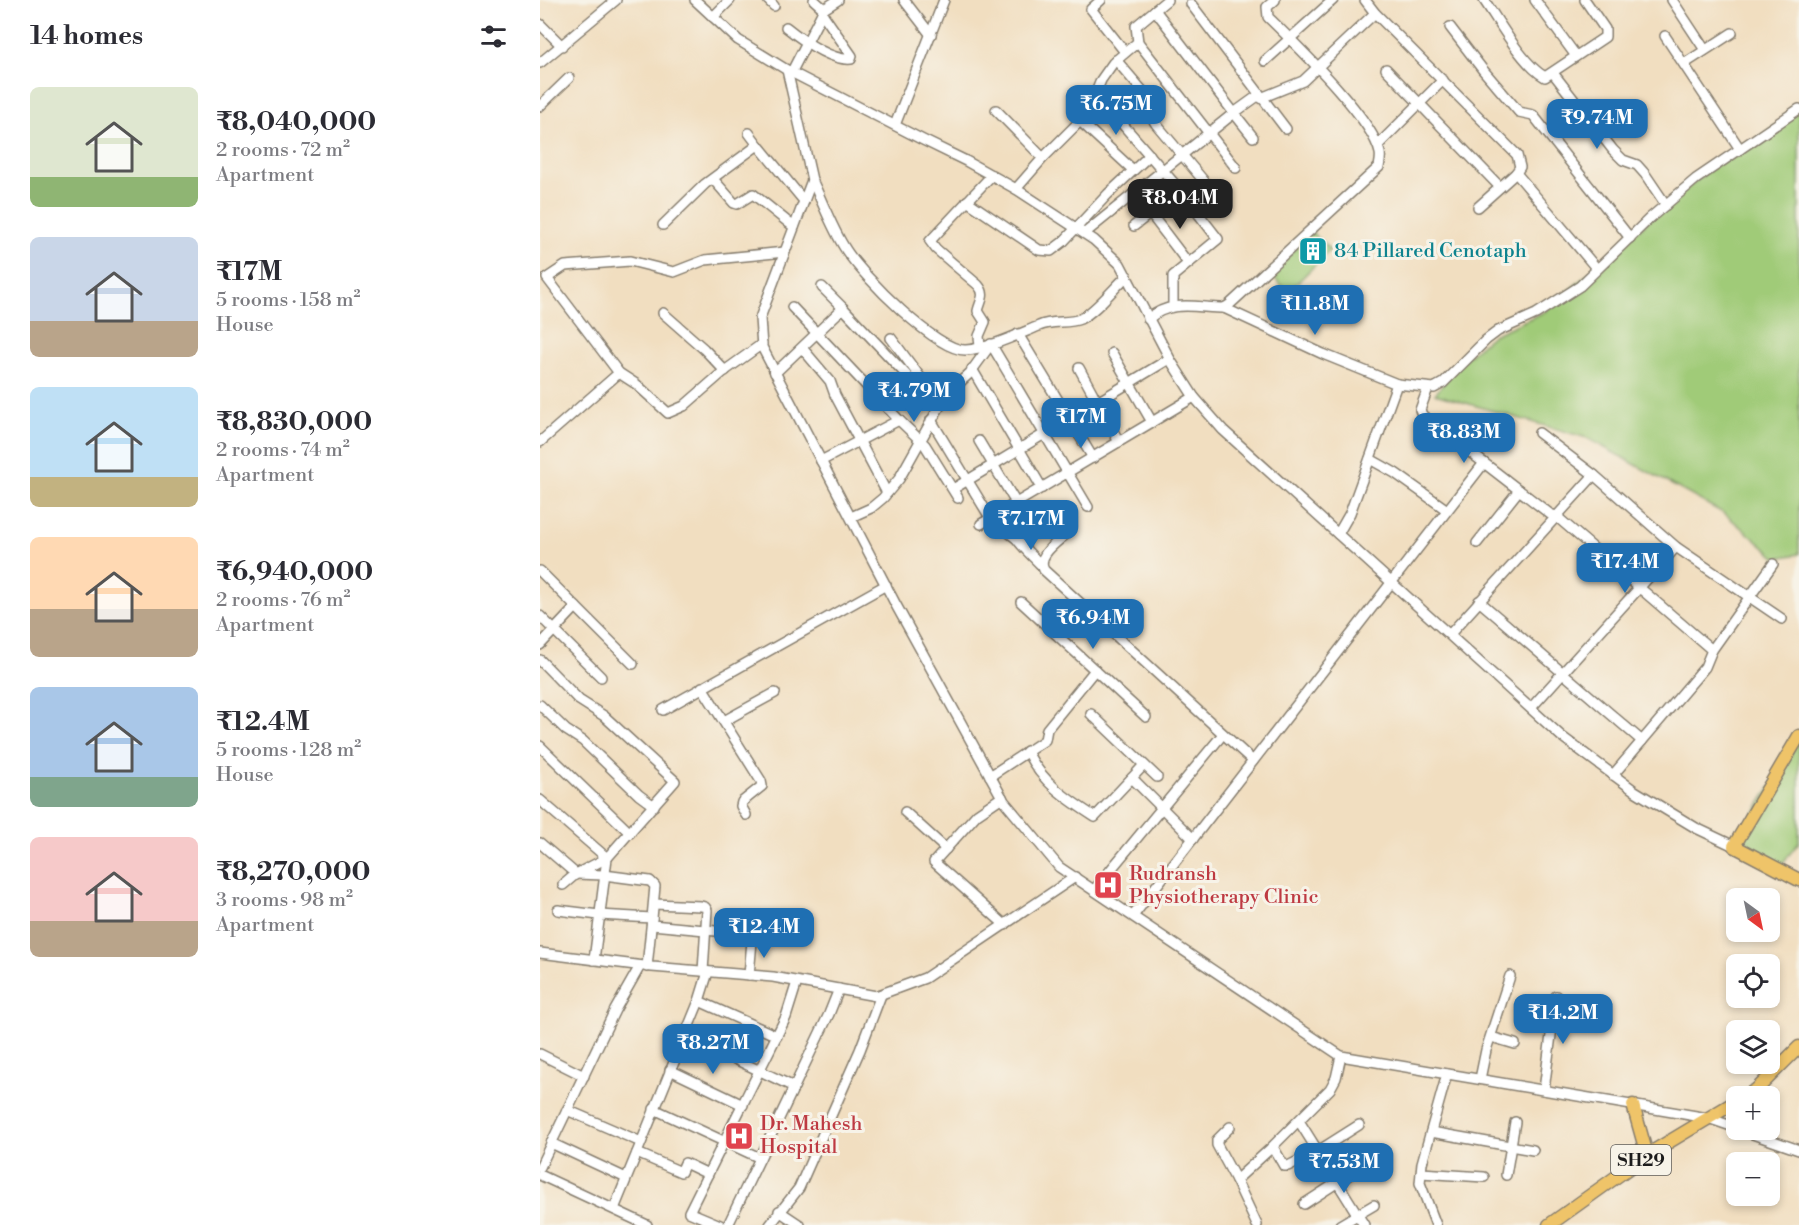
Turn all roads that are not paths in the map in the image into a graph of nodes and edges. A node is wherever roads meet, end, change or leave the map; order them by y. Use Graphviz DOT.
graph roads {
  1 [pos="616,0"];
  2 [pos="695,0"];
  3 [pos="730,0"];
  4 [pos="814,0"];
  5 [pos="838,0"];
  6 [pos="904,0"];
  7 [pos="945,0"];
  8 [pos="1101,0"];
  9 [pos="1167,0"];
  10 [pos="1275,0"];
  11 [pos="1333,0"];
  12 [pos="1365,0"];
  13 [pos="1484,0"];
  14 [pos="1535,0"];
  15 [pos="1584,0"];
  16 [pos="1672,0"];
  17 [pos="1191,4"];
  18 [pos="1155,10"];
  19 [pos="823,11"];
  20 [pos="1376,13"];
  21 [pos="713,17"];
  22 [pos="540,24"];
  23 [pos="786,27"];
  24 [pos="1450,27"];
  25 [pos="1732,33"];
  26 [pos="931,35"];
  27 [pos="1665,36"];
  28 [pos="1290,39"];
  29 [pos="1138,42"];
  30 [pos="807,43"];
  31 [pos="562,46"];
  32 [pos="1705,50"];
  33 [pos="1125,52"];
  34 [pos="1576,57"];
  35 [pos="1116,60"];
  36 [pos="1265,62"];
  37 [pos="540,63"];
  38 [pos="1684,64"];
  39 [pos="1316,68"];
  40 [pos="1386,69"];
  41 [pos="789,72"];
  42 [pos="1553,73"];
  43 [pos="569,78"];
  44 [pos="1443,80"];
  45 [pos="1260,96"];
  46 [pos="1419,104"];
  47 [pos="540,106"];
  48 [pos="1799,109"];
  49 [pos="996,110"];
  50 [pos="1234,113"];
  51 [pos="1118,119"];
  52 [pos="1080,121"];
  53 [pos="895,125"];
  54 [pos="1286,129"];
  55 [pos="748,133"];
  56 [pos="1209,133"];
  57 [pos="1253,137"];
  58 [pos="758,145"];
  59 [pos="1378,145"];
  60 [pos="1740,149"];
  61 [pos="1182,154"];
  62 [pos="1150,155"];
  63 [pos="1043,158"];
  64 [pos="1236,168"];
  65 [pos="1133,170"];
  66 [pos="1162,170"];
  67 [pos="1516,173"];
  68 [pos="992,175"];
  69 [pos="713,178"];
  70 [pos="812,180"];
  71 [pos="1500,187"];
  72 [pos="1016,189"];
  73 [pos="1180,190"];
  74 [pos="1214,193"];
  75 [pos="804,201"];
  76 [pos="967,201"];
  77 [pos="1666,205"];
  78 [pos="1478,207"];
  79 [pos="1150,213"];
  80 [pos="663,225"];
  81 [pos="1134,226"];
  82 [pos="794,227"];
  83 [pos="1081,230"];
  84 [pos="1630,238"];
  85 [pos="785,252"];
  86 [pos="1188,263"];
  87 [pos="1597,269"];
  88 [pos="1127,276"];
  89 [pos="822,287"];
  90 [pos="1173,306"];
  91 [pos="792,307"];
  92 [pos="843,308"];
  93 [pos="1224,308"];
  94 [pos="663,313"];
  95 [pos="1148,319"];
  96 [pos="816,334"];
  97 [pos="1018,334"];
  98 [pos="891,338"];
  99 [pos="762,344"];
  100 [pos="991,344"];
  101 [pos="980,347"];
  102 [pos="802,348"];
  103 [pos="1112,353"];
  104 [pos="1169,359"];
  105 [pos="972,369"];
  106 [pos="1079,369"];
  107 [pos="725,370"];
  108 [pos="619,373"];
  109 [pos="775,373"];
  110 [pos="918,381"];
  111 [pos="1130,382"];
  112 [pos="1397,384"];
  113 [pos="1428,388"];
  114 [pos="1194,397"];
  115 [pos="943,400"];
  116 [pos="1098,402"];
  117 [pos="888,409"];
  118 [pos="1069,419"];
  119 [pos="899,420"];
  120 [pos="931,420"];
  121 [pos="1152,422"];
  122 [pos="1539,433"];
  123 [pos="1044,435"];
  124 [pos="860,440"];
  125 [pos="920,440"];
  126 [pos="979,441"];
  127 [pos="540,442"];
  128 [pos="1119,442"];
  129 [pos="1018,450"];
  130 [pos="1092,458"];
  131 [pos="1370,459"];
  132 [pos="821,460"];
  133 [pos="1484,463"];
  134 [pos="994,465"];
  135 [pos="1067,473"];
  136 [pos="1594,475"];
  137 [pos="968,480"];
  138 [pos="1042,488"];
  139 [pos="1519,490"];
  140 [pos="887,493"];
  141 [pos="1013,505"];
  142 [pos="1088,507"];
  143 [pos="1447,510"];
  144 [pos="1556,516"];
  145 [pos="850,517"];
  146 [pos="991,519"];
  147 [pos="981,524"];
  148 [pos="1066,534"];
  149 [pos="1338,534"];
  150 [pos="1017,539"];
  151 [pos="1477,543"];
  152 [pos="1676,548"];
  153 [pos="1773,564"];
  154 [pos="1041,565"];
  155 [pos="540,571"];
  156 [pos="1391,581"];
  157 [pos="886,585"];
  158 [pos="1640,589"];
  159 [pos="1750,597"];
  160 [pos="1021,602"];
  161 [pos="1479,602"];
  162 [pos="576,607"];
  163 [pos="540,616"];
  164 [pos="1782,620"];
  165 [pos="554,631"];
  166 [pos="1450,634"];
  167 [pos="540,645"];
  168 [pos="1713,650"];
  169 [pos="540,660"];
  170 [pos="633,664"];
  171 [pos="1095,670"];
  172 [pos="1563,673"];
  173 [pos="601,677"];
  174 [pos="702,687"];
  175 [pos="775,693"];
  176 [pos="540,705"];
  177 [pos="1531,708"];
  178 [pos="663,710"];
  179 [pos="1091,714"];
  180 [pos="1146,717"];
  181 [pos="724,722"];
  182 [pos="1223,734"];
  183 [pos="1799,736"];
  184 [pos="1642,741"];
  185 [pos="540,746"];
  186 [pos="1027,751"];
  187 [pos="1253,761"];
  188 [pos="1144,765"];
  189 [pos="1613,775"];
  190 [pos="990,776"];
  191 [pos="1157,777"];
  192 [pos="1132,778"];
  193 [pos="1002,797"];
  194 [pos="540,800"];
  195 [pos="654,806"];
  196 [pos="1162,808"];
  197 [pos="905,812"];
  198 [pos="746,815"];
  199 [pos="630,833"];
  200 [pos="1193,839"];
  201 [pos="540,843"];
  202 [pos="1734,846"];
  203 [pos="946,849"];
  204 [pos="607,858"];
  205 [pos="576,874"];
  206 [pos="604,875"];
  207 [pos="1075,878"];
  208 [pos="1799,880"];
  209 [pos="563,885"];
  210 [pos="1094,890"];
  211 [pos="654,904"];
  212 [pos="558,910"];
  213 [pos="599,915"];
  214 [pos="1133,916"];
  215 [pos="652,922"];
  216 [pos="1005,925"];
  217 [pos="707,931"];
  218 [pos="737,933"];
  219 [pos="752,941"];
  220 [pos="540,953"];
  221 [pos="594,960"];
  222 [pos="644,966"];
  223 [pos="705,972"];
  224 [pos="749,975"];
  225 [pos="1510,976"];
  226 [pos="797,981"];
  227 [pos="839,989"];
  228 [pos="881,994"];
  229 [pos="1556,996"];
  230 [pos="699,1001"];
  231 [pos="1530,1005"];
  232 [pos="1554,1014"];
  233 [pos="1598,1023"];
  234 [pos="684,1035"];
  235 [pos="777,1036"];
  236 [pos="1491,1037"];
  237 [pos="1515,1044"];
  238 [pos="1799,1047"];
  239 [pos="540,1054"];
  240 [pos="1341,1056"];
  241 [pos="670,1070"];
  242 [pos="760,1070"];
  243 [pos="1448,1074"];
  244 [pos="584,1076"];
  245 [pos="1480,1079"];
  246 [pos="1760,1086"];
  247 [pos="794,1087"];
  248 [pos="1545,1090"];
  249 [pos="743,1105"];
  250 [pos="1633,1105"];
  251 [pos="1726,1107"];
  252 [pos="654,1109"];
  253 [pos="567,1110"];
  254 [pos="1708,1118"];
  255 [pos="1299,1121"];
  256 [pos="1515,1122"];
  257 [pos="1726,1124"];
  258 [pos="1359,1125"];
  259 [pos="1230,1127"];
  260 [pos="1431,1132"];
  261 [pos="1770,1140"];
  262 [pos="725,1141"];
  263 [pos="641,1142"];
  264 [pos="552,1143"];
  265 [pos="1511,1146"];
  266 [pos="1273,1147"];
  267 [pos="1533,1150"];
  268 [pos="1799,1150"];
  269 [pos="1318,1151"];
  270 [pos="637,1153"];
  271 [pos="1647,1155"];
  272 [pos="760,1158"];
  273 [pos="1369,1162"];
  274 [pos="540,1167"];
  275 [pos="1421,1173"];
  276 [pos="540,1174"];
  277 [pos="708,1174"];
  278 [pos="1506,1175"];
  279 [pos="1484,1177"];
  280 [pos="626,1178"];
  281 [pos="1236,1180"];
  282 [pos="1338,1182"];
  283 [pos="1304,1204"];
  284 [pos="1374,1204"];
  285 [pos="614,1209"];
  286 [pos="779,1212"];
  287 [pos="1358,1215"];
  288 [pos="647,1225"];
  289 [pos="720,1225"];
  290 [pos="728,1225"];
  291 [pos="770,1225"];
  292 [pos="800,1225"];
  293 [pos="1257,1225"];
  294 [pos="1340,1225"];
  295 [pos="1365,1225"];
  296 [pos="1436,1225"];
  297 [pos="1549,1225"];
  1 -- 31 [label="street"];
  2 -- 21 [label="street"];
  3 -- 21 [label="street"];
  4 -- 19 [label="street"];
  5 -- 19 [label="street"];
  6 -- 26 [label="street"];
  7 -- 26 [label="street"];
  8 -- 33 [label="street"];
  9 -- 18 [label="street"];
  10 -- 28 [label="street"];
  11 -- 28 [label="street"];
  12 -- 20 [label="street"];
  13 -- 42 [label="street"];
  14 -- 34 [label="street"];
  15 -- 34 [label="street"];
  16 -- 32 [label="street"];
  17 -- 45 [label="street"];
  18 -- 29 [label="street"];
  18 -- 50 [label="street"];
  19 -- 30 [label="street"];
  19 -- 30 [label="street"];
  20 -- 39 [label="street"];
  20 -- 44 [label="street"];
  21 -- 41 [label="street"];
  22 -- 31 [label="street"];
  23 -- 30 [label="street"];
  24 -- 84 [label="street"];
  25 -- 32 [label="street"];
  26 -- 53 [label="street"];
  27 -- 38 [label="street"];
  28 -- 36 [label="street"];
  28 -- 39 [label="street"];
  29 -- 33 [label="street"];
  29 -- 56 [label="street"];
  30 -- 41 [label="street"];
  31 -- 37 [label="street"];
  32 -- 38 [label="street"];
  33 -- 35 [label="street"];
  34 -- 42 [label="street"];
  35 -- 52 [label="street"];
  35 -- 61 [label="street"];
  38 -- 60 [label="street"];
  39 -- 45 [label="street"];
  39 -- 59 [label="street"];
  40 -- 46 [label="street"];
  41 -- 53 [label="street"];
  41 -- 70 [label="street"];
  42 -- 77 [label="street"];
  43 -- 47 [label="street"];
  44 -- 46 [label="street"];
  44 -- 67 [label="street"];
  45 -- 50 [label="street"];
  45 -- 54 [label="street"];
  46 -- 59 [label="street"];
  46 -- 71 [label="street"];
  48 -- 60 [label="street"];
  49 -- 63 [label="street"];
  50 -- 56 [label="street"];
  50 -- 57 [label="street"];
  51 -- 62 [label="street"];
  52 -- 63 [label="street"];
  52 -- 65 [label="street"];
  53 -- 68 [label="street"];
  55 -- 58 [label="street"];
  56 -- 61 [label="street"];
  56 -- 64 [label="street"];
  58 -- 69 [label="street"];
  58 -- 75 [label="street"];
  59 -- 93 [label="street"];
  60 -- 77 [label="street"];
  61 -- 66 [label="street"];
  61 -- 74 [label="street"];
  62 -- 65 [label="street"];
  62 -- 66 [label="street"];
  63 -- 72 [label="street"];
  65 -- 83 [label="street"];
  66 -- 73 [label="street"];
  66 -- 83 [label="street"];
  67 -- 71 [label="street"];
  67 -- 87 [label="street"];
  68 -- 72 [label="street"];
  68 -- 76 [label="street"];
  69 -- 80 [label="street"];
  69 -- 82 [label="street"];
  70 -- 75 [label="street"];
  70 -- 101 [label="street"];
  71 -- 78 [label="street"];
  72 -- 83 [label="street"];
  73 -- 79 [label="street"];
  73 -- 86 [label="street"];
  75 -- 82 [label="street"];
  76 -- 83 [label="street"];
  76 -- 101 [label="street"];
  77 -- 84 [label="street"];
  79 -- 81 [label="street"];
  79 -- 86 [label="street"];
  82 -- 85 [label="street"];
  83 -- 88 [label="street"];
  84 -- 87 [label="street"];
  85 -- 99 [label="street"];
  85 -- 108 [label="street"];
  86 -- 90 [label="street"];
  87 -- 113 [label="street"];
  88 -- 95 [label="street"];
  88 -- 97 [label="street"];
  89 -- 92 [label="street"];
  90 -- 93 [label="street"];
  90 -- 95 [label="street"];
  91 -- 96 [label="street"];
  92 -- 96 [label="street"];
  92 -- 110 [label="street"];
  93 -- 112 [label="street"];
  94 -- 107 [label="street"];
  95 -- 104 [label="street"];
  96 -- 102 [label="street"];
  96 -- 117 [label="street"];
  97 -- 100 [label="street"];
  97 -- 118 [label="street"];
  98 -- 110 [label="street"];
  99 -- 107 [label="street"];
  99 -- 109 [label="street"];
  100 -- 101 [label="street"];
  100 -- 105 [label="street"];
  100 -- 123 [label="street"];
  102 -- 109 [label="street"];
  102 -- 124 [label="street"];
  103 -- 111 [label="street"];
  104 -- 111 [label="street"];
  104 -- 114 [label="street"];
  105 -- 115 [label="street"];
  105 -- 129 [label="street"];
  106 -- 116 [label="street"];
  107 -- 108 [label="street"];
  108 -- 127 [label="street"];
  109 -- 132 [label="street"];
  110 -- 115 [label="street"];
  110 -- 117 [label="street"];
  111 -- 116 [label="street"];
  111 -- 121 [label="street"];
  112 -- 113 [label="street"];
  112 -- 131 [label="street"];
  113 -- 133 [label="street"];
  114 -- 121 [label="street"];
  114 -- 149 [label="street"];
  115 -- 120 [label="street"];
  116 -- 118 [label="street"];
  116 -- 128 [label="street"];
  117 -- 119 [label="street"];
  118 -- 123 [label="street"];
  118 -- 130 [label="street"];
  119 -- 124 [label="street"];
  119 -- 125 [label="street"];
  120 -- 125 [label="street"];
  120 -- 137 [label="street"];
  121 -- 128 [label="street"];
  122 -- 136 [label="street"];
  123 -- 129 [label="street"];
  123 -- 135 [label="street"];
  124 -- 132 [label="street"];
  124 -- 140 [label="street"];
  125 -- 137 [label="street"];
  125 -- 140 [label="street"];
  126 -- 134 [label="street"];
  128 -- 130 [label="street"];
  129 -- 134 [label="street"];
  129 -- 138 [label="street"];
  130 -- 135 [label="street"];
  131 -- 143 [label="street"];
  131 -- 149 [label="street"];
  132 -- 145 [label="street"];
  133 -- 139 [label="street"];
  133 -- 143 [label="street"];
  134 -- 137 [label="street"];
  134 -- 141 [label="street"];
  135 -- 138 [label="street"];
  135 -- 142 [label="street"];
  136 -- 144 [label="street"];
  136 -- 152 [label="street"];
  137 -- 146 [label="street"];
  138 -- 141 [label="street"];
  139 -- 144 [label="street"];
  139 -- 151 [label="street"];
  140 -- 145 [label="street"];
  141 -- 146 [label="street"];
  141 -- 150 [label="street"];
  143 -- 156 [label="street"];
  144 -- 158 [label="street"];
  144 -- 161 [label="street"];
  145 -- 157 [label="street"];
  146 -- 147 [label="street"];
  146 -- 150 [label="street"];
  148 -- 154 [label="street"];
  149 -- 156 [label="street"];
  150 -- 154 [label="street"];
  152 -- 158 [label="street"];
  152 -- 159 [label="street"];
  153 -- 159 [label="street"];
  154 -- 182 [label="street"];
  155 -- 162 [label="street"];
  156 -- 166 [label="street"];
  156 -- 187 [label="street"];
  157 -- 174 [label="street"];
  157 -- 190 [label="street"];
  158 -- 168 [label="street"];
  158 -- 172 [label="street"];
  159 -- 164 [label="street"];
  159 -- 168 [label="street"];
  160 -- 171 [label="street"];
  161 -- 166 [label="street"];
  161 -- 172 [label="street"];
  162 -- 165 [label="street"];
  162 -- 170 [label="street"];
  163 -- 165 [label="street"];
  165 -- 167 [label="street"];
  165 -- 173 [label="street"];
  166 -- 177 [label="street"];
  168 -- 184 [label="street"];
  169 -- 195 [label="street"];
  171 -- 180 [label="street"];
  171 -- 186 [label="street"];
  172 -- 177 [label="street"];
  172 -- 184 [label="street"];
  174 -- 178 [label="street"];
  174 -- 181 [label="street"];
  175 -- 181 [label="street"];
  176 -- 195 [label="street"];
  177 -- 189 [label="street"];
  179 -- 188 [label="street"];
  181 -- 198 [label="street"];
  182 -- 187 [label="street"];
  182 -- 196 [label="street"];
  183 -- 202 [label="main road"];
  184 -- 189 [label="street"];
  185 -- 199 [label="street"];
  186 -- 190 [label="street"];
  186 -- 192 [label="street"];
  187 -- 200 [label="street"];
  188 -- 191 [label="street"];
  188 -- 192 [label="street"];
  189 -- 202 [label="street"];
  190 -- 193 [label="street"];
  192 -- 196 [label="street"];
  193 -- 203 [label="street"];
  193 -- 207 [label="street"];
  194 -- 204 [label="street"];
  195 -- 199 [label="street"];
  196 -- 200 [label="street"];
  196 -- 210 [label="street"];
  197 -- 203 [label="street"];
  199 -- 204 [label="street"];
  200 -- 214 [label="street"];
  201 -- 205 [label="street"];
  202 -- 208 [label="main road"];
  203 -- 216 [label="street"];
  204 -- 205 [label="street"];
  204 -- 206 [label="street"];
  205 -- 206 [label="street"];
  205 -- 209 [label="street"];
  206 -- 211 [label="street"];
  206 -- 213 [label="street"];
  207 -- 210 [label="street"];
  207 -- 216 [label="street"];
  210 -- 214 [label="street"];
  211 -- 215 [label="street"];
  211 -- 217 [label="street"];
  212 -- 213 [label="street"];
  213 -- 215 [label="street"];
  213 -- 221 [label="street"];
  214 -- 240 [label="street"];
  215 -- 217 [label="street"];
  215 -- 222 [label="street"];
  216 -- 228 [label="street"];
  217 -- 218 [label="street"];
  217 -- 223 [label="street"];
  219 -- 224 [label="street"];
  220 -- 221 [label="street"];
  221 -- 222 [label="street"];
  222 -- 223 [label="street"];
  222 -- 244 [label="street"];
  223 -- 224 [label="street"];
  223 -- 230 [label="street"];
  224 -- 226 [label="street"];
  225 -- 236 [label="street"];
  226 -- 227 [label="street"];
  226 -- 235 [label="street"];
  227 -- 228 [label="street"];
  227 -- 247 [label="street"];
  228 -- 286 [label="street"];
  229 -- 232 [label="street"];
  230 -- 234 [label="street"];
  230 -- 235 [label="street"];
  231 -- 232 [label="street"];
  232 -- 233 [label="street"];
  232 -- 248 [label="street"];
  234 -- 241 [label="street"];
  234 -- 242 [label="street"];
  235 -- 242 [label="street"];
  236 -- 237 [label="street"];
  236 -- 245 [label="street"];
  238 -- 246 [label="main road"];
  239 -- 244 [label="street"];
  240 -- 243 [label="street"];
  240 -- 255 [label="street"];
  241 -- 249 [label="street"];
  241 -- 252 [label="street"];
  242 -- 247 [label="street"];
  242 -- 249 [label="street"];
  243 -- 245 [label="street"];
  243 -- 260 [label="street"];
  244 -- 253 [label="street"];
  245 -- 248 [label="street"];
  247 -- 272 [label="street"];
  248 -- 250 [label="street"];
  249 -- 262 [label="street"];
  250 -- 254 [label="street"];
  250 -- 271 [label="main road"];
  251 -- 254 [label="main road, SH29"];
  252 -- 262 [label="street"];
  252 -- 263 [label="street"];
  253 -- 263 [label="street"];
  253 -- 264 [label="street"];
  254 -- 257 [label="street"];
  254 -- 271 [label="main road, SH29"];
  255 -- 266 [label="street"];
  255 -- 269 [label="street"];
  256 -- 265 [label="street"];
  258 -- 269 [label="street"];
  259 -- 281 [label="street"];
  260 -- 265 [label="street"];
  260 -- 275 [label="street"];
  261 -- 268 [label="street"];
  262 -- 272 [label="street"];
  262 -- 277 [label="street"];
  263 -- 270 [label="street"];
  264 -- 274 [label="street"];
  264 -- 280 [label="street"];
  265 -- 267 [label="street"];
  265 -- 278 [label="street"];
  266 -- 269 [label="street"];
  266 -- 281 [label="street"];
  269 -- 282 [label="street"];
  270 -- 277 [label="street"];
  270 -- 280 [label="street"];
  271 -- 297 [label="main road, SH29"];
  272 -- 290 [label="street"];
  273 -- 282 [label="street"];
  275 -- 279 [label="street"];
  275 -- 296 [label="street"];
  276 -- 285 [label="street"];
  277 -- 289 [label="street"];
  280 -- 285 [label="street"];
  281 -- 293 [label="street"];
  282 -- 283 [label="street"];
  282 -- 287 [label="street"];
  284 -- 287 [label="street"];
  285 -- 288 [label="street"];
  286 -- 291 [label="street"];
  286 -- 292 [label="street"];
  287 -- 294 [label="street"];
  287 -- 295 [label="street"];
}
